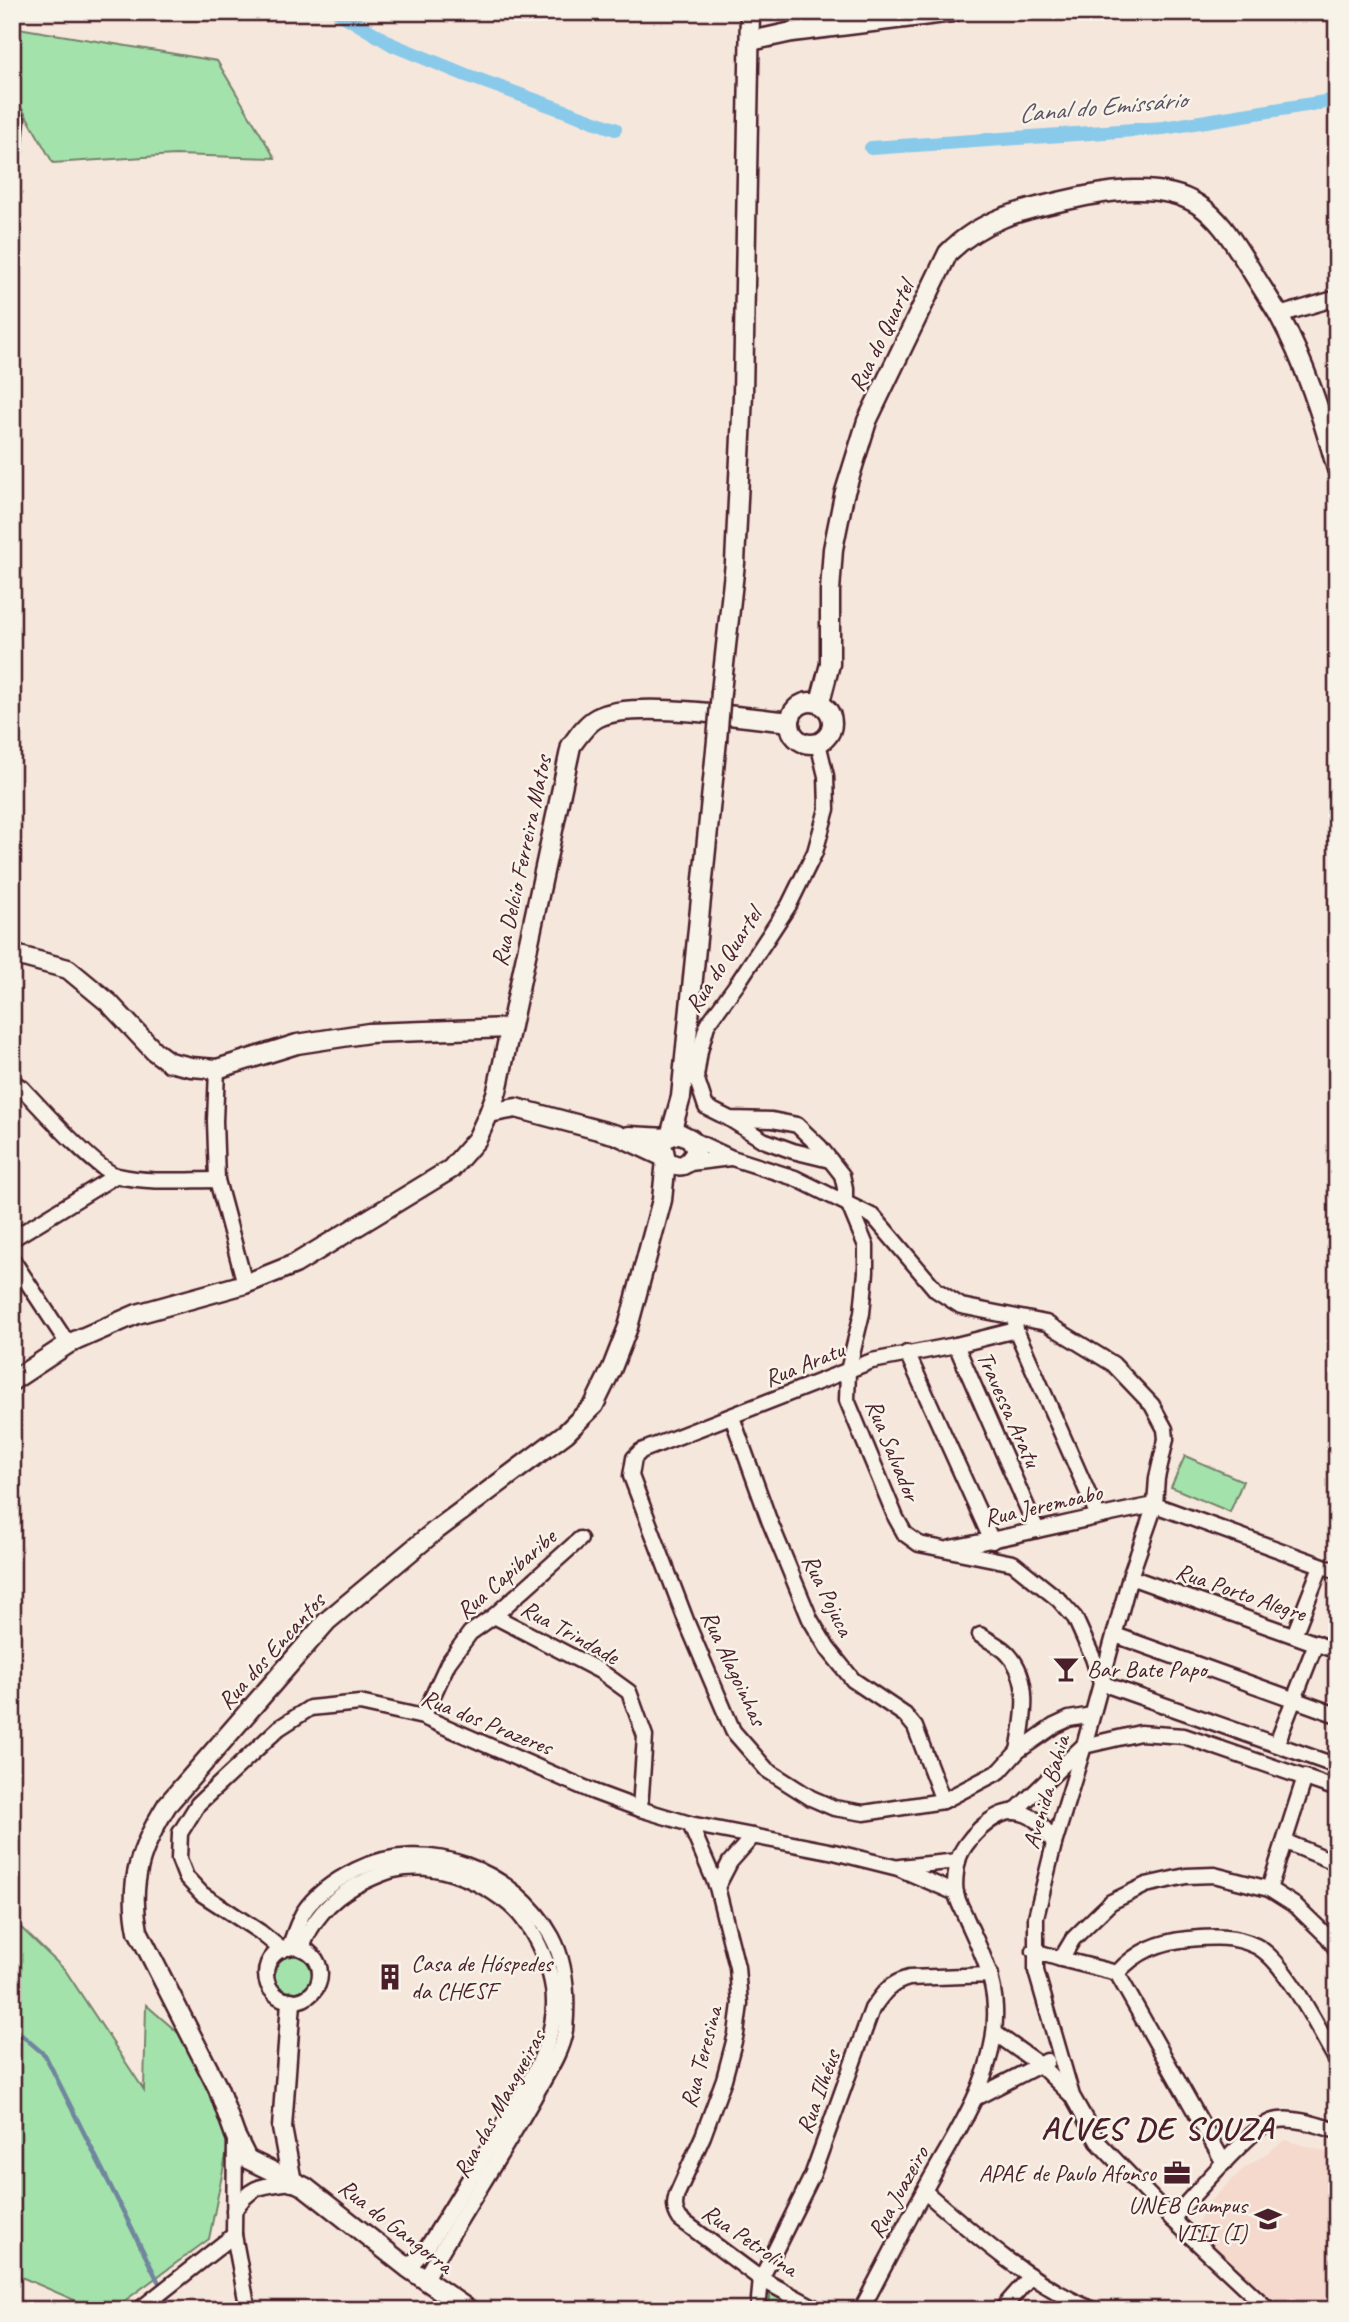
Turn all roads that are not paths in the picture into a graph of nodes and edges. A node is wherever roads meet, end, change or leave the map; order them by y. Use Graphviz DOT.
graph roads {
  1 [pos="750,12"];
  2 [pos="953,12"];
  3 [pos="751,41"];
  4 [pos="12,112"];
  5 [pos="12,170"];
  6 [pos="1337,298"];
  7 [pos="1279,315"];
  8 [pos="1337,469"];
  9 [pos="820,702"];
  10 [pos="790,723"];
  11 [pos="818,743"];
  12 [pos="12,954"];
  13 [pos="509,1028"];
  14 [pos="217,1069"];
  15 [pos="15,1088"];
  16 [pos="497,1091"];
  17 [pos="681,1097"];
  18 [pos="516,1108"];
  19 [pos="489,1113"];
  20 [pos="730,1119"];
  21 [pos="617,1135"];
  22 [pos="668,1137"];
  23 [pos="690,1138"];
  24 [pos="665,1158"];
  25 [pos="732,1158"];
  26 [pos="830,1160"];
  27 [pos="687,1164"];
  28 [pos="115,1176"];
  29 [pos="217,1180"];
  30 [pos="662,1200"];
  31 [pos="847,1203"];
  32 [pos="12,1239"];
  33 [pos="12,1259"];
  34 [pos="245,1284"];
  35 [pos="1015,1324"];
  36 [pos="68,1344"];
  37 [pos="957,1345"];
  38 [pos="908,1353"];
  39 [pos="848,1371"];
  40 [pos="12,1381"];
  41 [pos="732,1417"];
  42 [pos="631,1476"];
  43 [pos="1155,1505"];
  44 [pos="1098,1516"];
  45 [pos="1037,1530"];
  46 [pos="1017,1535"];
  47 [pos="580,1539"];
  48 [pos="992,1541"];
  49 [pos="941,1550"];
  50 [pos="1013,1563"];
  51 [pos="1321,1566"];
  52 [pos="1337,1571"];
  53 [pos="1130,1577"];
  54 [pos="494,1616"];
  55 [pos="980,1635"];
  56 [pos="1115,1635"];
  57 [pos="1294,1635"];
  58 [pos="1316,1643"];
  59 [pos="1337,1651"];
  60 [pos="1101,1683"];
  61 [pos="1295,1699"];
  62 [pos="1337,1714"];
  63 [pos="1092,1715"];
  64 [pos="423,1717"];
  65 [pos="1277,1743"];
  66 [pos="1084,1745"];
  67 [pos="1018,1751"];
  68 [pos="1337,1766"];
  69 [pos="1305,1777"];
  70 [pos="1337,1789"];
  71 [pos="943,1801"];
  72 [pos="640,1809"];
  73 [pos="1014,1812"];
  74 [pos="690,1824"];
  75 [pos="753,1836"];
  76 [pos="1286,1842"];
  77 [pos="1054,1844"];
  78 [pos="958,1861"];
  79 [pos="1337,1863"];
  80 [pos="898,1868"];
  81 [pos="717,1887"];
  82 [pos="1269,1889"];
  83 [pos="956,1893"];
  84 [pos="1333,1934"];
  85 [pos="291,1949"];
  86 [pos="1337,1950"];
  87 [pos="1034,1951"];
  88 [pos="1060,1959"];
  89 [pos="1117,1973"];
  90 [pos="991,1975"];
  91 [pos="292,2002"];
  92 [pos="995,2033"];
  93 [pos="1059,2053"];
  94 [pos="1337,2060"];
  95 [pos="1040,2065"];
  96 [pos="1072,2096"];
  97 [pos="977,2097"];
  98 [pos="515,2117"];
  99 [pos="1337,2131"];
  100 [pos="235,2134"];
  101 [pos="1224,2163"];
  102 [pos="292,2182"];
  103 [pos="924,2191"];
  104 [pos="677,2194"];
  105 [pos="233,2212"];
  106 [pos="1172,2219"];
  107 [pos="234,2235"];
  108 [pos="408,2268"];
  109 [pos="1030,2277"];
  110 [pos="425,2279"];
  111 [pos="761,2280"];
  112 [pos="1264,2308"];
  113 [pos="139,2310"];
  114 [pos="248,2310"];
  115 [pos="469,2310"];
  116 [pos="758,2310"];
  117 [pos="819,2310"];
  118 [pos="861,2310"];
  119 [pos="1002,2310"];
  120 [pos="1093,2310"];
  1 -- 3 [label="street, Rua do Quartel"];
  2 -- 3 [label="street"];
  3 -- 17 [label="street, Rua do Quartel, bridge"];
  4 -- 5 [label="street"];
  6 -- 7 [label="street"];
  7 -- 8 [label="street"];
  7 -- 9 [label="street, Rua do Quartel"];
  9 -- 10 [label="street"];
  9 -- 11 [label="street"];
  10 -- 11 [label="street"];
  10 -- 13 [label="street, Rua Delcio Ferreira Matos"];
  11 -- 20 [label="street, Rua do Quartel"];
  12 -- 14 [label="street"];
  13 -- 14 [label="street"];
  13 -- 16 [label="street, Rua Delcio Ferreira Matos"];
  14 -- 29 [label="street"];
  15 -- 28 [label="street"];
  16 -- 18 [label="street"];
  16 -- 19 [label="street, Rua Delcio Ferreira Matos"];
  17 -- 22 [label="street, Rua do Quartel"];
  17 -- 23 [label="street, Rua do Quartel"];
  18 -- 19 [label="street"];
  18 -- 21 [label="street"];
  19 -- 34 [label="street, Rua Delcio Ferreira Matos"];
  20 -- 26 [label="street, Rua do Quartel"];
  20 -- 26 [label="street"];
  21 -- 22 [label="street"];
  21 -- 24 [label="street"];
  22 -- 23 [label="street"];
  22 -- 24 [label="street"];
  23 -- 25 [label="street"];
  23 -- 27 [label="street"];
  24 -- 27 [label="street"];
  24 -- 30 [label="street, Rua dos Encantos"];
  25 -- 27 [label="street"];
  25 -- 31 [label="street"];
  26 -- 31 [label="street"];
  27 -- 30 [label="street, Rua dos Encantos"];
  28 -- 29 [label="street"];
  28 -- 32 [label="street"];
  29 -- 34 [label="street"];
  30 -- 100 [label="street, Rua dos Encantos"];
  31 -- 35 [label="street, Avenida Bahia"];
  31 -- 39 [label="street, Rua Salvador"];
  33 -- 36 [label="street"];
  34 -- 36 [label="street, Rua Delcio Ferreira Matos"];
  35 -- 37 [label="street, Rua Aratu"];
  35 -- 43 [label="street, Avenida Bahia"];
  35 -- 44 [label="street"];
  36 -- 40 [label="street, Rua Delcio Ferreira Matos"];
  37 -- 38 [label="street, Rua Aratu"];
  37 -- 45 [label="street, Travessa Aratu"];
  38 -- 39 [label="street, Rua Aratu"];
  38 -- 48 [label="street"];
  39 -- 41 [label="street, Rua Aratu"];
  39 -- 49 [label="street, Rua Salvador"];
  41 -- 42 [label="street, Rua Aratu"];
  41 -- 71 [label="street, Rua Pojuca"];
  42 -- 71 [label="street, Rua Alagoinhas"];
  43 -- 44 [label="street, Rua Jeremoabo"];
  43 -- 51 [label="street"];
  43 -- 53 [label="street, Avenida Bahia"];
  44 -- 45 [label="street, Rua Jeremoabo"];
  45 -- 46 [label="street, Rua Jeremoabo"];
  46 -- 48 [label="street, Rua Jeremoabo"];
  46 -- 50 [label="street"];
  47 -- 54 [label="street, Rua Capibaribe"];
  48 -- 49 [label="street, Rua Jeremoabo"];
  49 -- 50 [label="street, Rua Salvador"];
  50 -- 60 [label="street, Rua Salvador"];
  51 -- 52 [label="street"];
  51 -- 57 [label="street"];
  53 -- 56 [label="street, Avenida Bahia"];
  53 -- 57 [label="street, Rua Porto Alegre"];
  54 -- 64 [label="street, Rua Capibaribe"];
  54 -- 72 [label="street, Rua Trindade"];
  55 -- 67 [label="street"];
  56 -- 60 [label="street, Avenida Bahia"];
  56 -- 61 [label="street"];
  57 -- 58 [label="street, Rua Porto Alegre"];
  58 -- 59 [label="street, Rua Porto Alegre"];
  58 -- 61 [label="street"];
  60 -- 63 [label="street, Avenida Bahia"];
  60 -- 65 [label="street"];
  61 -- 62 [label="street"];
  61 -- 65 [label="street"];
  63 -- 66 [label="street, Avenida Bahia"];
  63 -- 67 [label="street, Rua Alagoinhas"];
  64 -- 72 [label="street, Rua dos Prazeres"];
  64 -- 85 [label="street, Rua dos Prazeres"];
  65 -- 68 [label="street"];
  66 -- 69 [label="street"];
  66 -- 73 [label="street"];
  66 -- 77 [label="street, Avenida Bahia"];
  67 -- 71 [label="street, Rua Alagoinhas"];
  69 -- 70 [label="street"];
  69 -- 76 [label="street"];
  72 -- 74 [label="street, Rua dos Prazeres"];
  73 -- 77 [label="street"];
  73 -- 78 [label="street"];
  74 -- 75 [label="street, Rua dos Prazeres"];
  74 -- 81 [label="street, Rua Teresina"];
  75 -- 80 [label="street, Rua dos Prazeres"];
  75 -- 81 [label="street"];
  76 -- 79 [label="street"];
  76 -- 82 [label="street"];
  77 -- 87 [label="street, Avenida Bahia"];
  78 -- 80 [label="street, Rua dos Prazeres"];
  78 -- 83 [label="street"];
  80 -- 83 [label="street, Rua dos Prazeres"];
  81 -- 104 [label="street, Rua Teresina"];
  82 -- 84 [label="street"];
  82 -- 88 [label="street"];
  83 -- 90 [label="street, Rua Juazeiro"];
  84 -- 86 [label="street"];
  85 -- 91 [label="street"];
  85 -- 91 [label="street"];
  85 -- 98 [label="street, Rua das Mangueiras"];
  87 -- 88 [label="street"];
  87 -- 93 [label="street, Avenida Bahia"];
  88 -- 89 [label="street"];
  89 -- 94 [label="street"];
  89 -- 101 [label="street"];
  90 -- 92 [label="street, Rua Juazeiro"];
  90 -- 111 [label="street, Rua Ilhéus"];
  91 -- 102 [label="street"];
  92 -- 95 [label="street, Avenida Bahia"];
  92 -- 97 [label="street, Rua Juazeiro"];
  93 -- 95 [label="street"];
  93 -- 96 [label="street, Avenida Bahia"];
  95 -- 96 [label="street, Avenida Bahia"];
  95 -- 97 [label="street"];
  96 -- 106 [label="street, Avenida Bahia"];
  97 -- 103 [label="street, Rua Juazeiro"];
  98 -- 108 [label="street, Rua das Mangueiras"];
  98 -- 110 [label="street, Rua das Mangueiras"];
  99 -- 101 [label="street"];
  100 -- 102 [label="street, Rua dos Encantos"];
  100 -- 105 [label="street"];
  101 -- 106 [label="street"];
  102 -- 105 [label="street"];
  102 -- 108 [label="street, Rua do Gangorra"];
  103 -- 109 [label="street"];
  103 -- 118 [label="street, Rua Juazeiro"];
  104 -- 111 [label="street, Rua Petrolina"];
  105 -- 107 [label="street"];
  106 -- 112 [label="street, Avenida Bahia"];
  107 -- 113 [label="street"];
  107 -- 114 [label="street"];
  108 -- 110 [label="street, Rua do Gangorra"];
  109 -- 119 [label="street"];
  109 -- 120 [label="street"];
  110 -- 115 [label="street, Rua do Gangorra"];
  111 -- 116 [label="street, Rua Ilhéus"];
  111 -- 117 [label="street, Rua Petrolina"];
}
